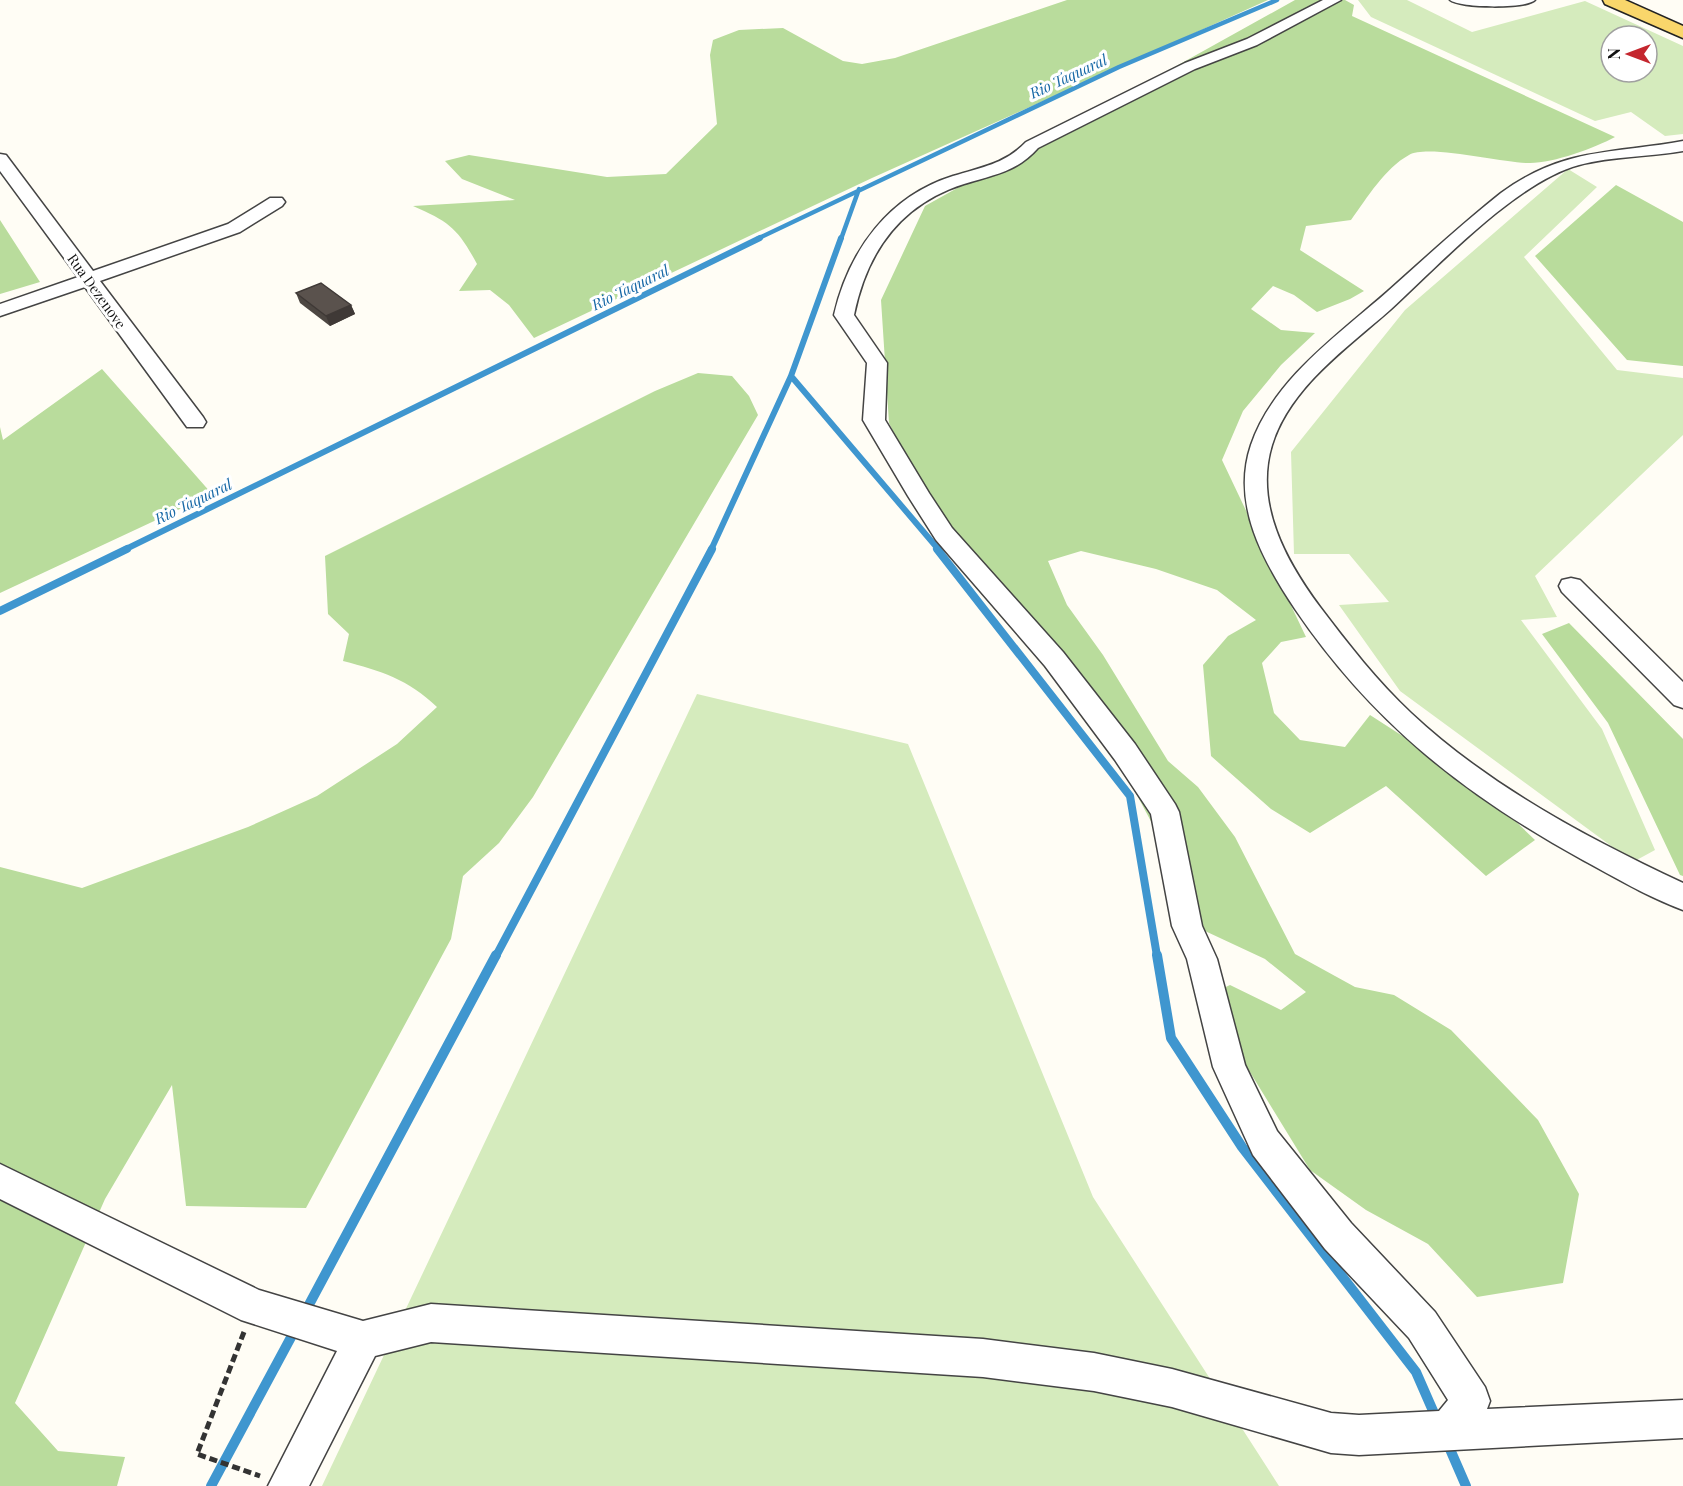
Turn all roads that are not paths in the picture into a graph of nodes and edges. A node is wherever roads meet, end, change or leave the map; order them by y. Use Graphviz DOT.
graph roads {
  1 [pos="1334,0"];
  2 [pos="1458,0"];
  3 [pos="1528,0"];
  4 [pos="1611,0"];
  5 [pos="1633,0"];
  6 [pos="1683,23"];
  7 [pos="1683,33"];
  8 [pos="1683,146"];
  9 [pos="0,159"];
  10 [pos="276,202"];
  11 [pos="90,280"];
  12 [pos="0,310"];
  13 [pos="195,423"];
  14 [pos="1571,586"];
  15 [pos="1683,698"];
  16 [pos="1683,897"];
  17 [pos="0,1181"];
  18 [pos="363,1340"];
  19 [pos="1683,1419"];
  20 [pos="1432,1432"];
  21 [pos="288,1486"];
  1 -- 20 [label="street"];
  2 -- 3 [label="street"];
  4 -- 7 [label="main road"];
  5 -- 6 [label="main road"];
  8 -- 16 [label="street"];
  9 -- 11 [label="street, Rua Dezenove"];
  10 -- 11 [label="street"];
  11 -- 12 [label="street"];
  11 -- 13 [label="street, Rua Dezenove"];
  14 -- 15 [label="street"];
  17 -- 18 [label="street"];
  18 -- 20 [label="street"];
  18 -- 21 [label="street"];
  19 -- 20 [label="street"];
}
